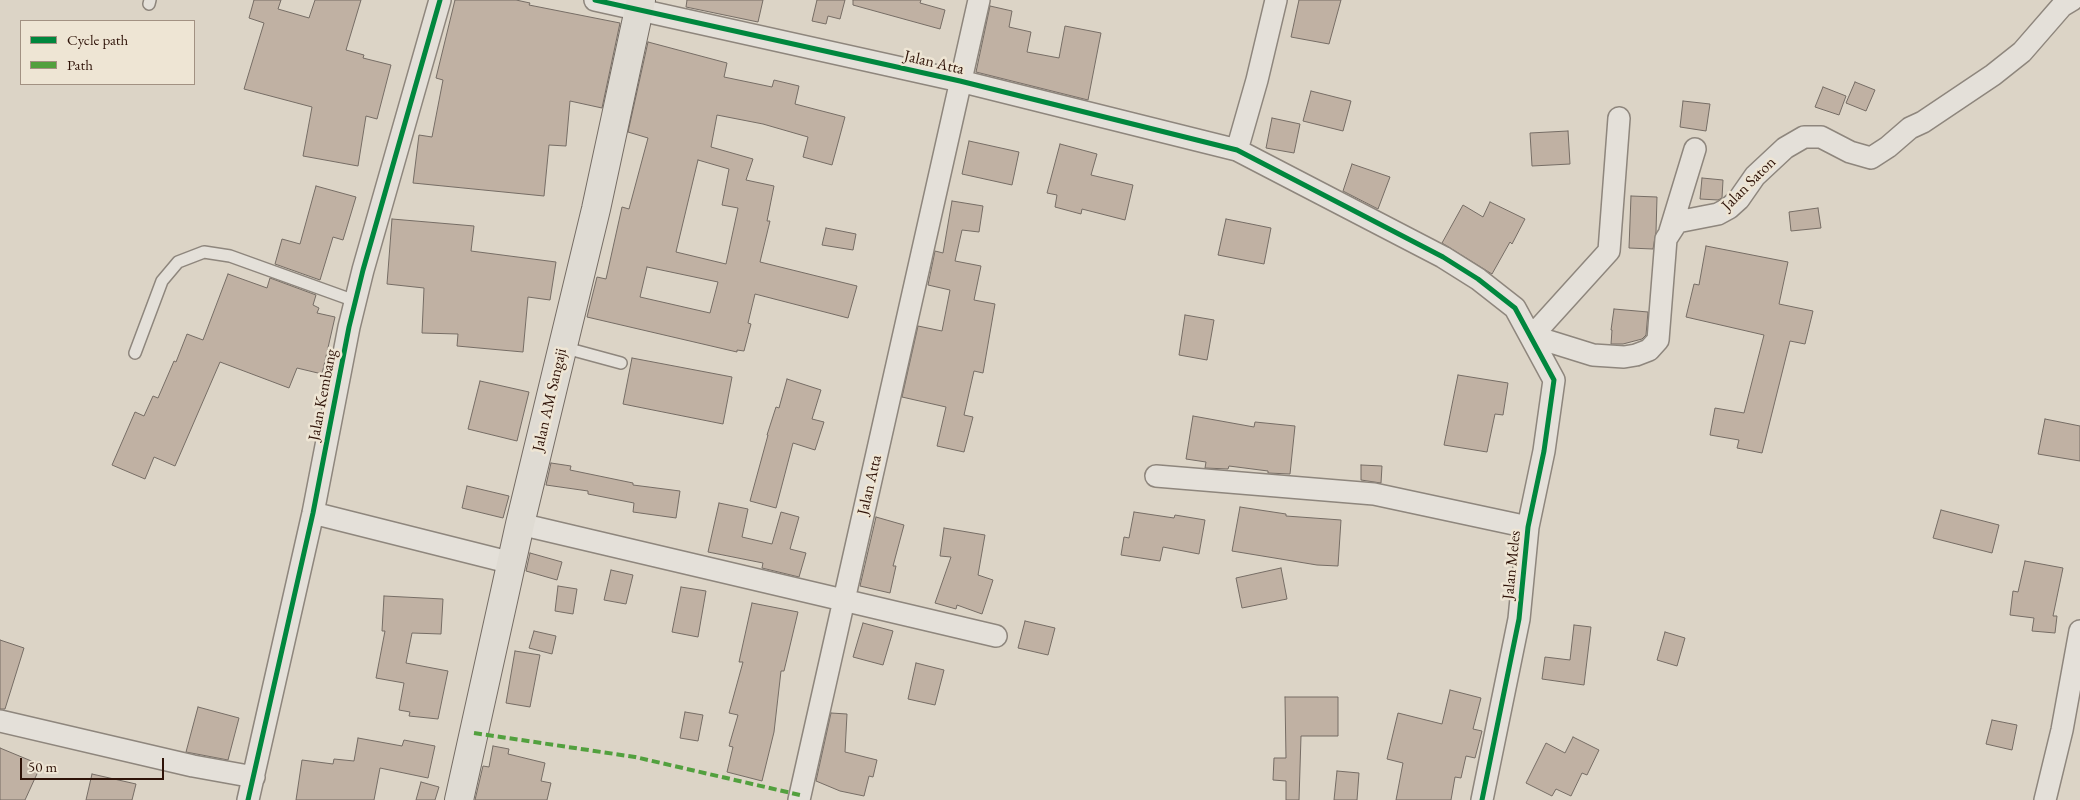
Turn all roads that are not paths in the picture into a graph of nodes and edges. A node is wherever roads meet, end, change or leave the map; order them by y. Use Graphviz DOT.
graph roads {
  1 [pos="440,0"];
  2 [pos="595,0"];
  3 [pos="979,0"];
  4 [pos="1276,0"];
  5 [pos="2074,0"];
  6 [pos="2080,1"];
  7 [pos="635,5"];
  8 [pos="960,81"];
  9 [pos="1619,118"];
  10 [pos="1695,149"];
  11 [pos="1237,150"];
  12 [pos="1670,231"];
  13 [pos="355,301"];
  14 [pos="1532,336"];
  15 [pos="562,347"];
  16 [pos="135,353"];
  17 [pos="621,363"];
  18 [pos="1156,476"];
  19 [pos="313,513"];
  20 [pos="520,524"];
  21 [pos="1528,528"];
  22 [pos="512,563"];
  23 [pos="844,600"];
  24 [pos="2080,631"];
  25 [pos="996,636"];
  26 [pos="0,721"];
  27 [pos="254,777"];
  28 [pos="248,800"];
  29 [pos="459,800"];
  30 [pos="799,800"];
  31 [pos="1482,800"];
  32 [pos="2045,800"];
  1 -- 13 [label="street, Jalan Kembang"];
  2 -- 7 [label="street, Jalan Atta"];
  3 -- 8 [label="street, Jalan Atta"];
  4 -- 11 [label="street"];
  5 -- 6 [label="street, Jalan Saton"];
  5 -- 12 [label="street, Jalan Saton"];
  7 -- 8 [label="street, Jalan Atta"];
  7 -- 15 [label="highway, Jalan AM Sangaji"];
  8 -- 11 [label="street, Jalan Atta"];
  8 -- 23 [label="street, Jalan Atta"];
  9 -- 14 [label="street"];
  10 -- 12 [label="street"];
  11 -- 14 [label="street, Jalan Atta"];
  12 -- 14 [label="street"];
  13 -- 16 [label="lane"];
  13 -- 19 [label="street, Jalan Kembang"];
  14 -- 21 [label="street, Jalan Meles"];
  15 -- 17 [label="lane"];
  15 -- 20 [label="highway, Jalan AM Sangaji"];
  18 -- 21 [label="street"];
  19 -- 22 [label="street"];
  19 -- 27 [label="street, Jalan Kembang"];
  20 -- 22 [label="highway, Jalan AM Sangaji"];
  20 -- 23 [label="street"];
  21 -- 31 [label="street, Jalan Meles"];
  22 -- 29 [label="highway, Jalan AM Sangaji"];
  23 -- 25 [label="street"];
  23 -- 30 [label="street, Jalan Atta"];
  24 -- 32 [label="street"];
  26 -- 27 [label="street"];
  27 -- 28 [label="street, Jalan Kembang"];
}
